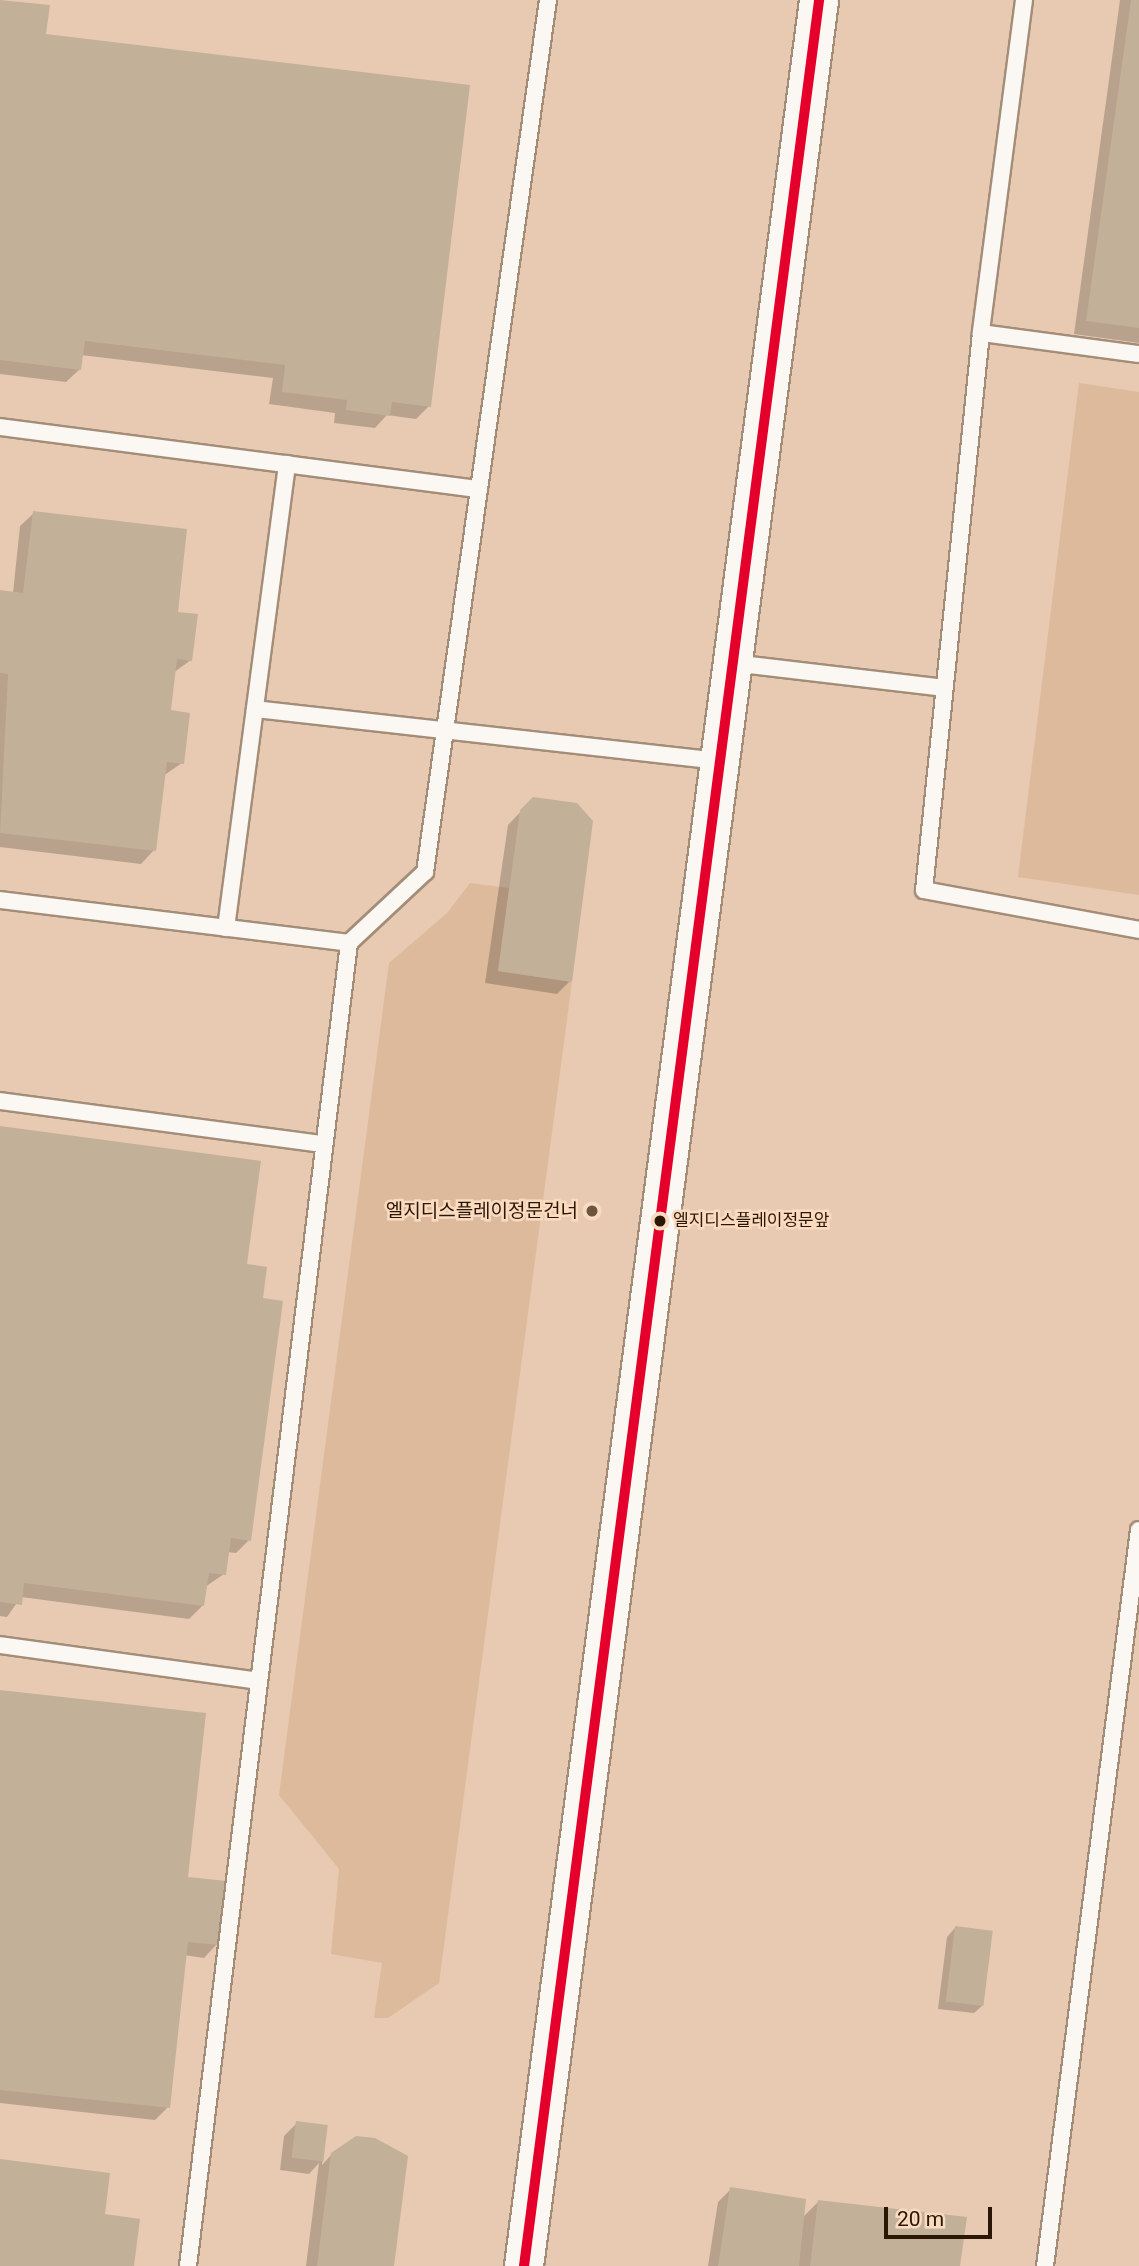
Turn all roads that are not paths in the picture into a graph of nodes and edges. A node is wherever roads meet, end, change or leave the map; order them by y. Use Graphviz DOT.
graph roads {
  1 [pos="548,0"];
  2 [pos="818,0"];
  3 [pos="1024,0"];
  4 [pos="981,333"];
  5 [pos="1139,354"];
  6 [pos="0,427"];
  7 [pos="287,464"];
  8 [pos="479,489"];
  9 [pos="732,663"];
  10 [pos="944,688"];
  11 [pos="255,709"];
  12 [pos="445,732"];
  13 [pos="720,761"];
  14 [pos="0,900"];
  15 [pos="226,928"];
  16 [pos="1139,930"];
  17 [pos="349,943"];
  18 [pos="0,1101"];
  19 [pos="324,1144"];
  20 [pos="1139,1530"];
  21 [pos="1138,1549"];
  22 [pos="0,1645"];
  23 [pos="259,1681"];
  24 [pos="188,2266"];
  25 [pos="524,2266"];
  26 [pos="1045,2266"];
  1 -- 8 [label="lane"];
  2 -- 9 [label="street"];
  3 -- 4 [label="lane"];
  4 -- 5 [label="lane"];
  4 -- 10 [label="lane"];
  6 -- 7 [label="lane"];
  7 -- 8 [label="lane"];
  7 -- 11 [label="lane"];
  8 -- 12 [label="lane"];
  9 -- 10 [label="lane"];
  9 -- 13 [label="street"];
  10 -- 16 [label="lane"];
  11 -- 12 [label="lane"];
  11 -- 15 [label="lane"];
  12 -- 13 [label="lane"];
  12 -- 17 [label="lane"];
  13 -- 25 [label="street"];
  14 -- 15 [label="lane"];
  15 -- 17 [label="lane"];
  17 -- 19 [label="lane"];
  18 -- 19 [label="lane"];
  19 -- 23 [label="lane"];
  20 -- 21 [label="lane"];
  21 -- 26 [label="lane"];
  22 -- 23 [label="lane"];
  23 -- 24 [label="lane"];
}
